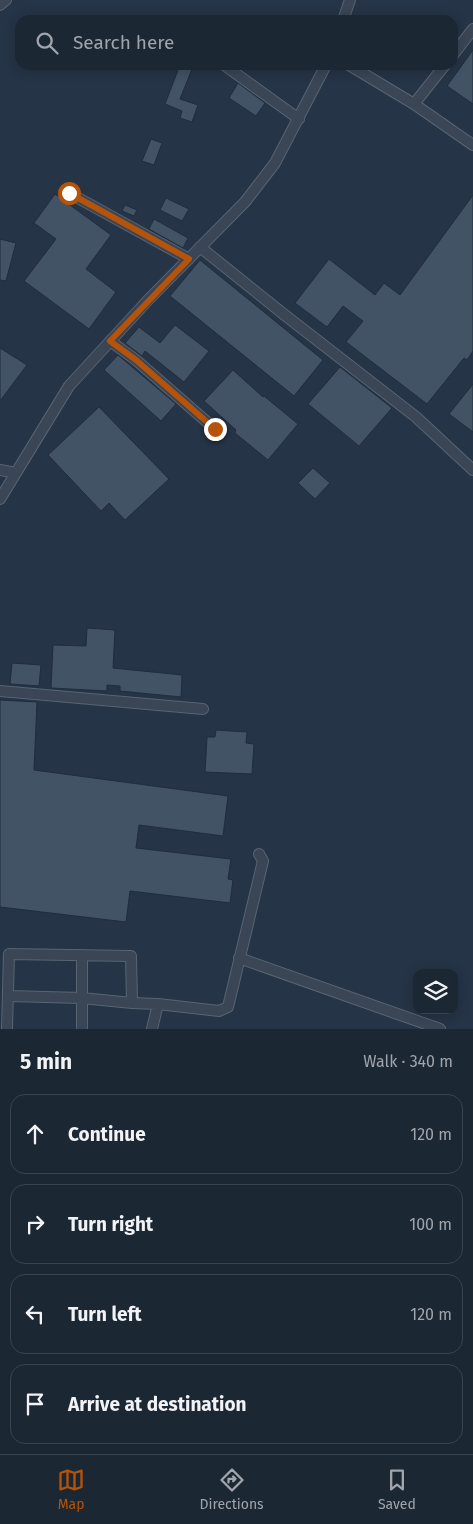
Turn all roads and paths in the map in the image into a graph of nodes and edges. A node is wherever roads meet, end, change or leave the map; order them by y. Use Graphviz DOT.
graph roads {
  1 [pos="6,0"];
  2 [pos="350,0"];
  3 [pos="0,5"];
  4 [pos="345,15"];
  5 [pos="473,29"];
  6 [pos="458,48"];
  7 [pos="231,70"];
  8 [pos="324,70"];
  9 [pos="357,70"];
  10 [pos="441,70"];
  11 [pos="414,104"];
  12 [pos="299,119"];
  13 [pos="473,145"];
  14 [pos="69,193"];
  15 [pos="200,247"];
  16 [pos="189,259"];
  17 [pos="110,341"];
  18 [pos="215,429"];
  19 [pos="0,470"];
  20 [pos="473,470"];
  21 [pos="16,473"];
  22 [pos="0,499"];
  23 [pos="0,691"];
  24 [pos="203,709"];
  25 [pos="259,854"];
  26 [pos="5,954"];
  27 [pos="82,955"];
  28 [pos="239,958"];
  29 [pos="9,996"];
  30 [pos="82,998"];
  31 [pos="132,1003"];
  32 [pos="158,1004"];
  33 [pos="7,1029"];
  34 [pos="82,1029"];
  35 [pos="152,1029"];
  36 [pos="440,1029"];
  1 -- 3 [label="street"];
  2 -- 4 [label="street"];
  5 -- 6 [label="street"];
  7 -- 12 [label="street"];
  8 -- 12 [label="street"];
  9 -- 11 [label="street"];
  10 -- 11 [label="street"];
  11 -- 13 [label="street"];
  12 -- 15 [label="street"];
  14 -- 16 [label="street"];
  15 -- 16 [label="street"];
  15 -- 20 [label="street"];
  16 -- 17 [label="street"];
  17 -- 18 [label="street"];
  17 -- 21 [label="street"];
  19 -- 21 [label="street"];
  21 -- 22 [label="street"];
  23 -- 24 [label="street"];
  25 -- 28 [label="street"];
  26 -- 27 [label="street"];
  26 -- 29 [label="street"];
  27 -- 30 [label="street"];
  27 -- 31 [label="street"];
  28 -- 32 [label="street"];
  28 -- 36 [label="street"];
  29 -- 30 [label="street"];
  29 -- 33 [label="street"];
  30 -- 31 [label="street"];
  30 -- 34 [label="street"];
  31 -- 32 [label="street"];
  32 -- 35 [label="street"];
}
